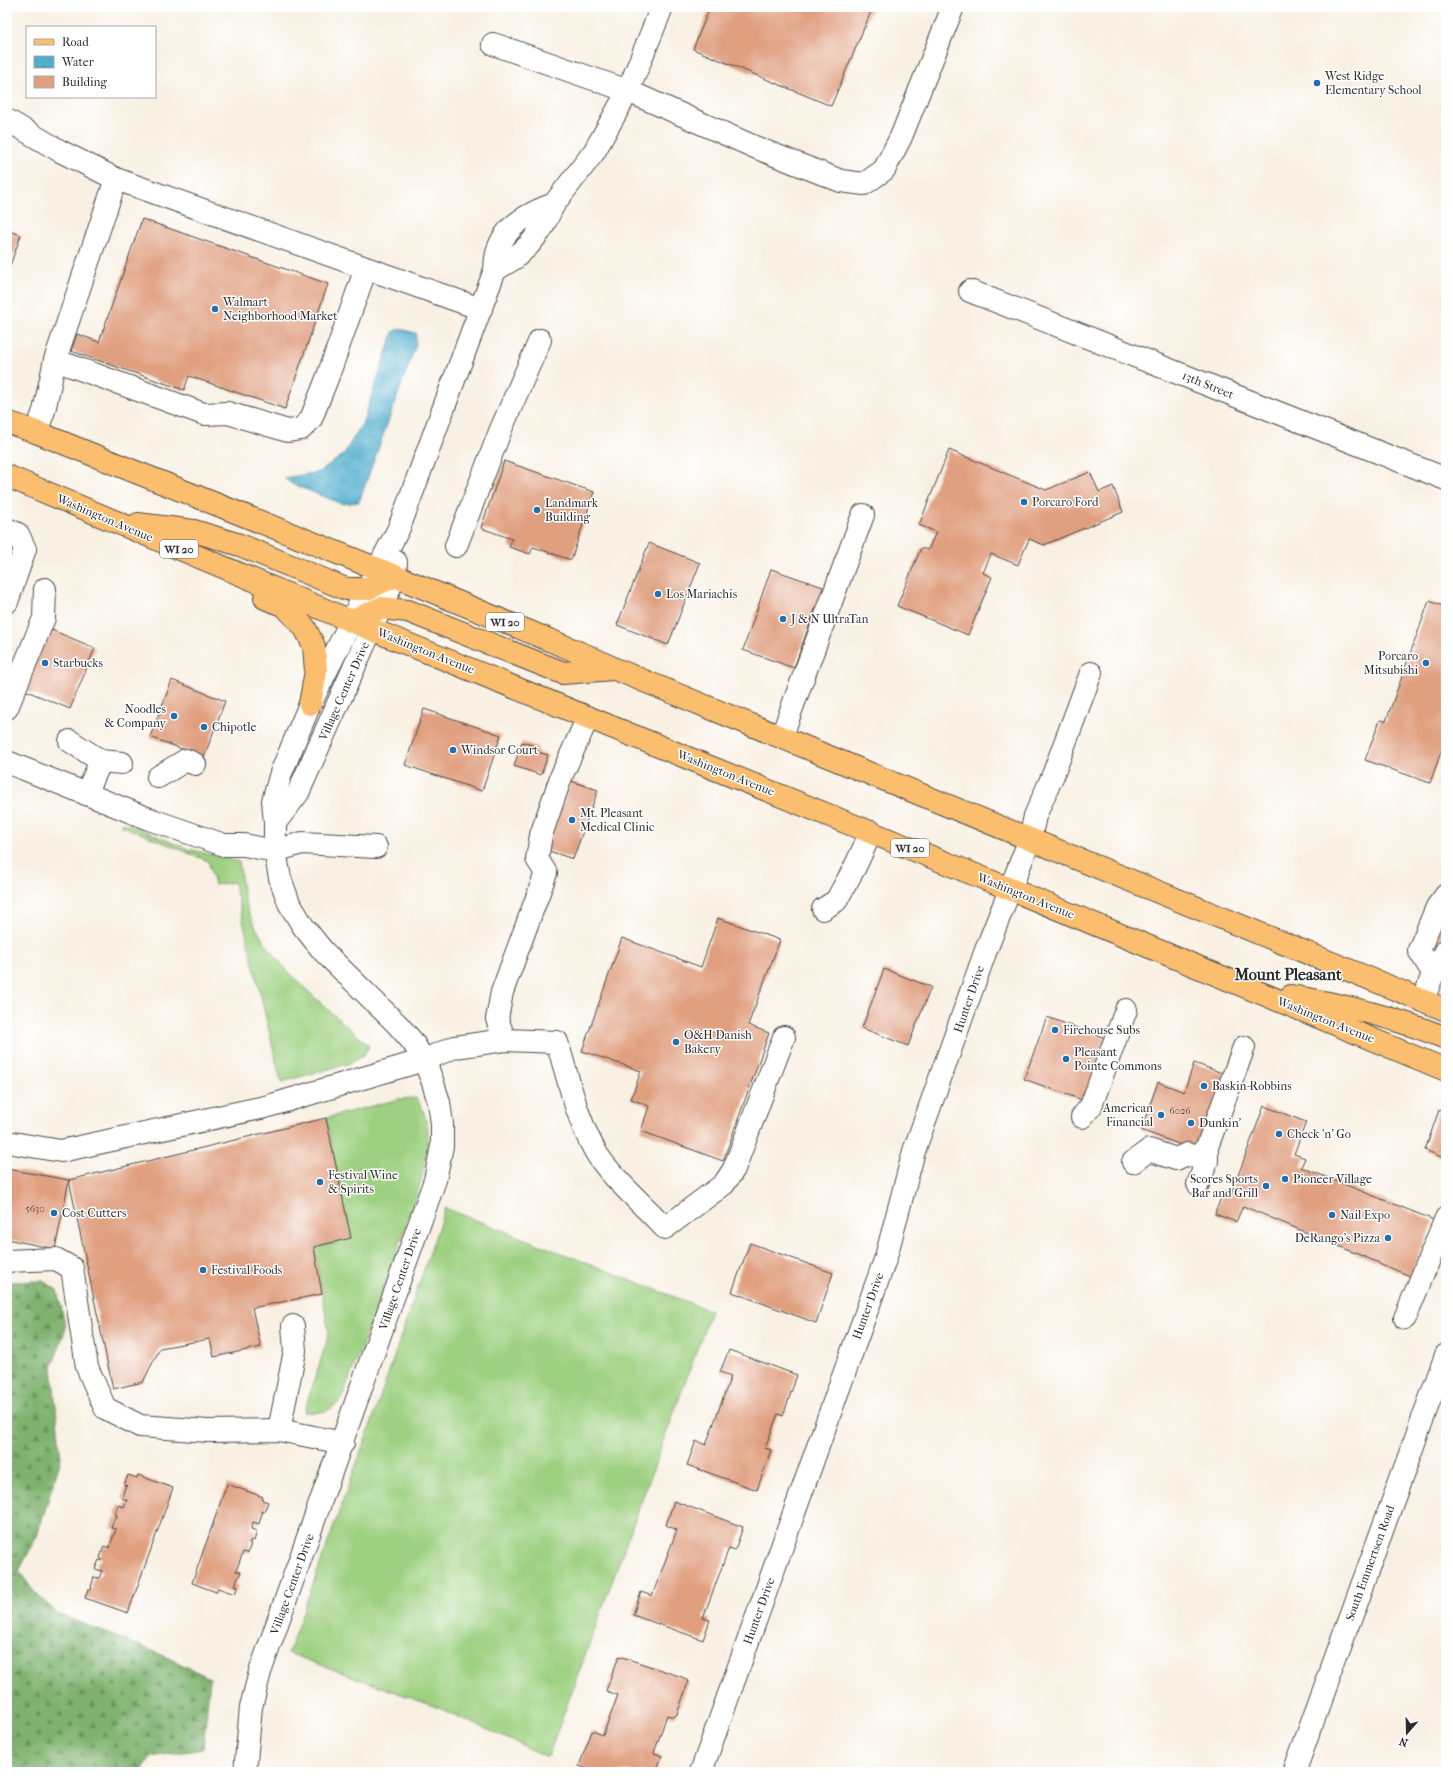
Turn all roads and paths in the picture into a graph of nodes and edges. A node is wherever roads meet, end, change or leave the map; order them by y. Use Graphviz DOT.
graph roads {
  1 [pos="662,7"];
  2 [pos="953,7"];
  3 [pos="493,44"];
  4 [pos="628,91"];
  5 [pos="7,120"];
  6 [pos="116,179"];
  7 [pos="366,268"];
  8 [pos="970,291"];
  9 [pos="481,309"];
  10 [pos="540,340"];
  11 [pos="55,360"];
  12 [pos="7,422"];
  13 [pos="36,432"];
  14 [pos="7,476"];
  15 [pos="1446,479"];
  16 [pos="863,515"];
  17 [pos="111,520"];
  18 [pos="7,530"];
  19 [pos="456,546"];
  20 [pos="386,573"];
  21 [pos="367,589"];
  22 [pos="7,602"];
  23 [pos="381,608"];
  24 [pos="351,621"];
  25 [pos="372,629"];
  26 [pos="615,669"];
  27 [pos="7,671"];
  28 [pos="1091,673"];
  29 [pos="310,704"];
  30 [pos="7,708"];
  31 [pos="588,717"];
  32 [pos="782,737"];
  33 [pos="70,741"];
  34 [pos="7,762"];
  35 [pos="195,764"];
  36 [pos="158,777"];
  37 [pos="86,794"];
  38 [pos="275,823"];
  39 [pos="871,832"];
  40 [pos="1030,839"];
  41 [pos="376,847"];
  42 [pos="275,851"];
  43 [pos="1010,889"];
  44 [pos="1446,895"];
  45 [pos="822,909"];
  46 [pos="1446,951"];
  47 [pos="1433,973"];
  48 [pos="1252,990"];
  49 [pos="1423,1001"];
  50 [pos="1126,1010"];
  51 [pos="1446,1010"];
  52 [pos="784,1037"];
  53 [pos="1446,1038"];
  54 [pos="505,1040"];
  55 [pos="1244,1047"];
  56 [pos="424,1060"];
  57 [pos="1446,1070"];
  58 [pos="1082,1117"];
  59 [pos="7,1142"];
  60 [pos="1207,1147"];
  61 [pos="1133,1162"];
  62 [pos="1198,1184"];
  63 [pos="1446,1218"];
  64 [pos="7,1262"];
  65 [pos="1404,1318"];
  66 [pos="293,1326"];
  67 [pos="1446,1355"];
  68 [pos="279,1430"];
  69 [pos="343,1443"];
  70 [pos="245,1772"];
  71 [pos="701,1772"];
  72 [pos="1294,1772"];
  1 -- 4 [label="street"];
  2 -- 4 [label="street"];
  3 -- 4 [label="street"];
  4 -- 9 [label="street, Village Center Drive"];
  5 -- 6 [label="street"];
  6 -- 7 [label="street"];
  6 -- 11 [label="street"];
  7 -- 9 [label="street"];
  7 -- 11 [label="street"];
  8 -- 15 [label="street, 13th Street"];
  9 -- 20 [label="street, Village Center Drive"];
  10 -- 19 [label="street"];
  11 -- 13 [label="street"];
  12 -- 13 [label="main road, WI 20"];
  13 -- 20 [label="main road, WI 20"];
  14 -- 17 [label="main road, Washington Avenue / WI 20"];
  16 -- 32 [label="street"];
  17 -- 21 [label="main road"];
  17 -- 24 [label="main road, Washington Avenue / WI 20"];
  17 -- 29 [label="main road"];
  18 -- 22 [label="street"];
  20 -- 21 [label="main road"];
  20 -- 23 [label="street, Village Center Drive"];
  20 -- 26 [label="main road, WI 20"];
  21 -- 24 [label="street, Village Center Drive"];
  23 -- 24 [label="main road"];
  23 -- 25 [label="street, Village Center Drive"];
  23 -- 26 [label="main road"];
  24 -- 25 [label="main road, Washington Avenue / WI 20"];
  24 -- 29 [label="street, Village Center Drive"];
  25 -- 31 [label="main road, Washington Avenue / WI 20"];
  25 -- 38 [label="street, Village Center Drive"];
  26 -- 32 [label="main road, WI 20"];
  27 -- 30 [label="street"];
  28 -- 40 [label="street, Hunter Drive"];
  29 -- 38 [label="street, Village Center Drive"];
  31 -- 39 [label="main road, Washington Avenue / WI 20"];
  31 -- 54 [label="street"];
  32 -- 40 [label="main road, WI 20"];
  33 -- 37 [label="street"];
  34 -- 37 [label="street"];
  35 -- 36 [label="street"];
  37 -- 42 [label="street"];
  38 -- 42 [label="street, Village Center Drive"];
  39 -- 43 [label="main road, Washington Avenue / WI 20"];
  39 -- 45 [label="street"];
  40 -- 43 [label="street, Hunter Drive"];
  40 -- 49 [label="main road, WI 20"];
  41 -- 42 [label="street"];
  42 -- 56 [label="street, Village Center Drive"];
  43 -- 48 [label="main road, Washington Avenue / WI 20"];
  43 -- 71 [label="street, Hunter Drive"];
  44 -- 47 [label="street"];
  46 -- 47 [label="street"];
  47 -- 49 [label="street"];
  48 -- 53 [label="main road"];
  48 -- 57 [label="main road, Washington Avenue / WI 20"];
  49 -- 51 [label="main road, WI 20"];
  50 -- 58 [label="street"];
  52 -- 54 [label="street"];
  54 -- 56 [label="street"];
  55 -- 60 [label="street"];
  56 -- 59 [label="street"];
  56 -- 69 [label="street, Village Center Drive"];
  60 -- 61 [label="street"];
  60 -- 62 [label="street"];
  63 -- 65 [label="street"];
  64 -- 68 [label="street"];
  66 -- 68 [label="street"];
  67 -- 72 [label="street, South Emmertsen Road"];
  68 -- 69 [label="street"];
  69 -- 70 [label="street, Village Center Drive"];
}
